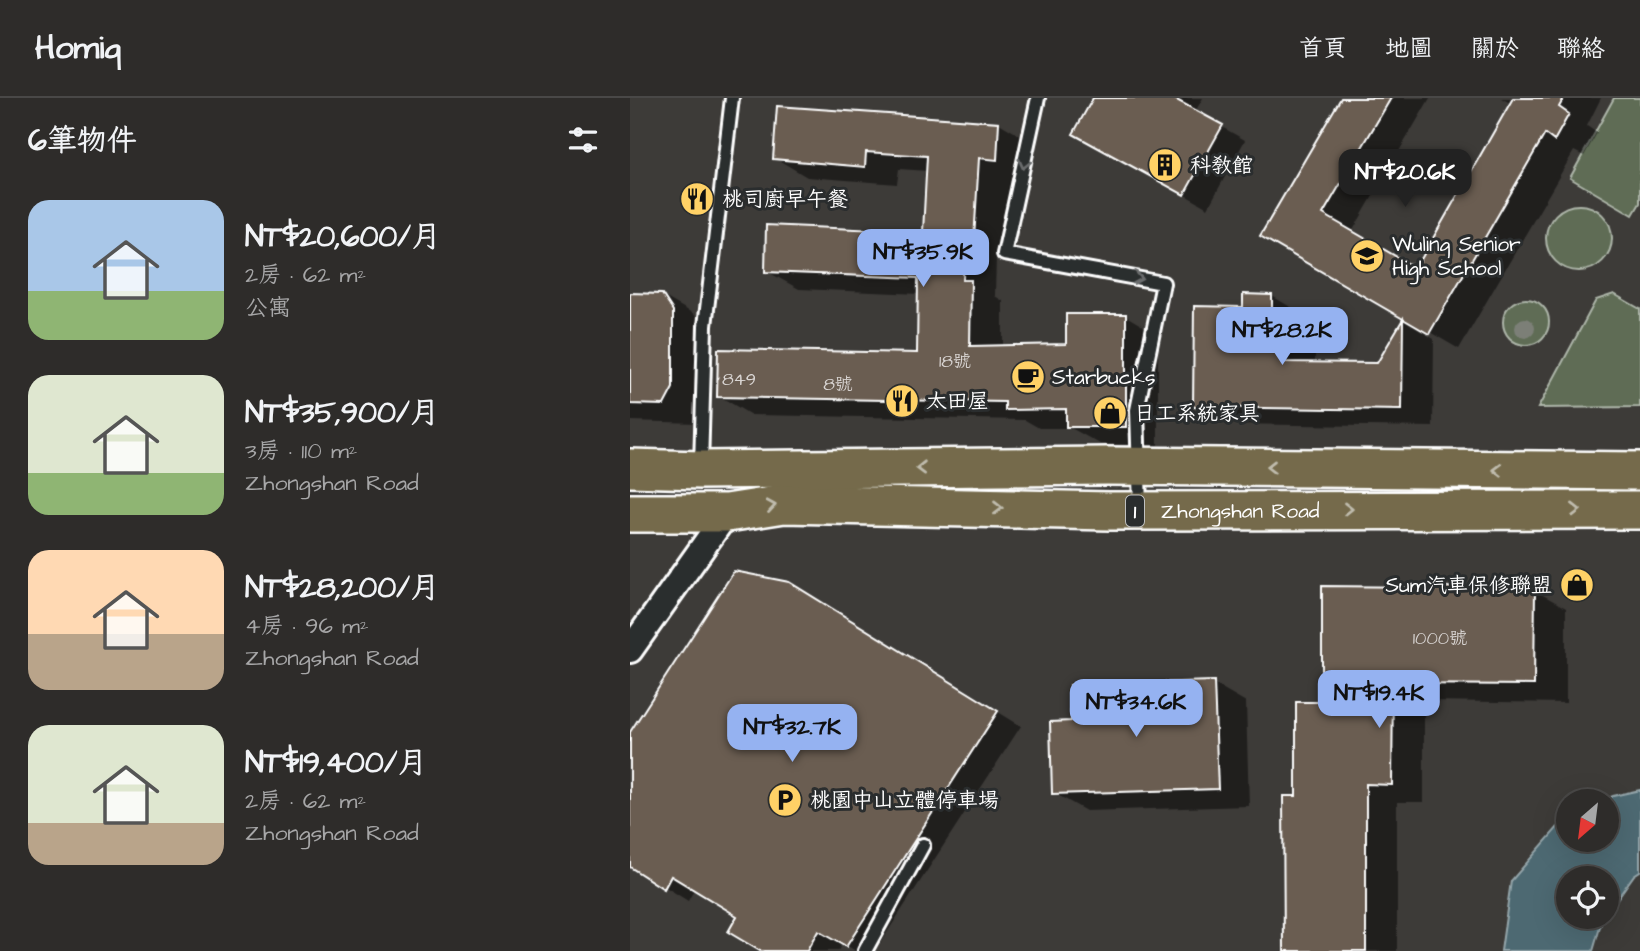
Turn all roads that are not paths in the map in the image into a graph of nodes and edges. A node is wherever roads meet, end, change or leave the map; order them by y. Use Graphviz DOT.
graph roads {
  1 [pos="732,98"];
  2 [pos="1038,98"];
  3 [pos="1138,467"];
  4 [pos="630,468"];
  5 [pos="701,470"];
  6 [pos="1640,471"];
  7 [pos="1140,510"];
  8 [pos="1640,510"];
  9 [pos="630,513"];
  10 [pos="727,513"];
  11 [pos="630,650"];
  12 [pos="923,845"];
  13 [pos="865,951"];
  1 -- 5 [label="lane"];
  2 -- 3 [label="lane, one-way"];
  3 -- 5 [label="main road, Zhongshan Road / 1, one-way"];
  6 -- 3 [label="main road, Zhongshan Road / 1, one-way"];
  3 -- 7 [label="lane"];
  4 -- 5 [label="main road, Zhongshan Road / 1"];
  7 -- 8 [label="main road, Zhongshan Road / 1, one-way"];
  10 -- 7 [label="main road, Zhongshan Road / 1, one-way"];
  9 -- 10 [label="main road, Zhongshan Road / 1"];
  10 -- 11 [label="street"];
  12 -- 13 [label="lane"];
}
